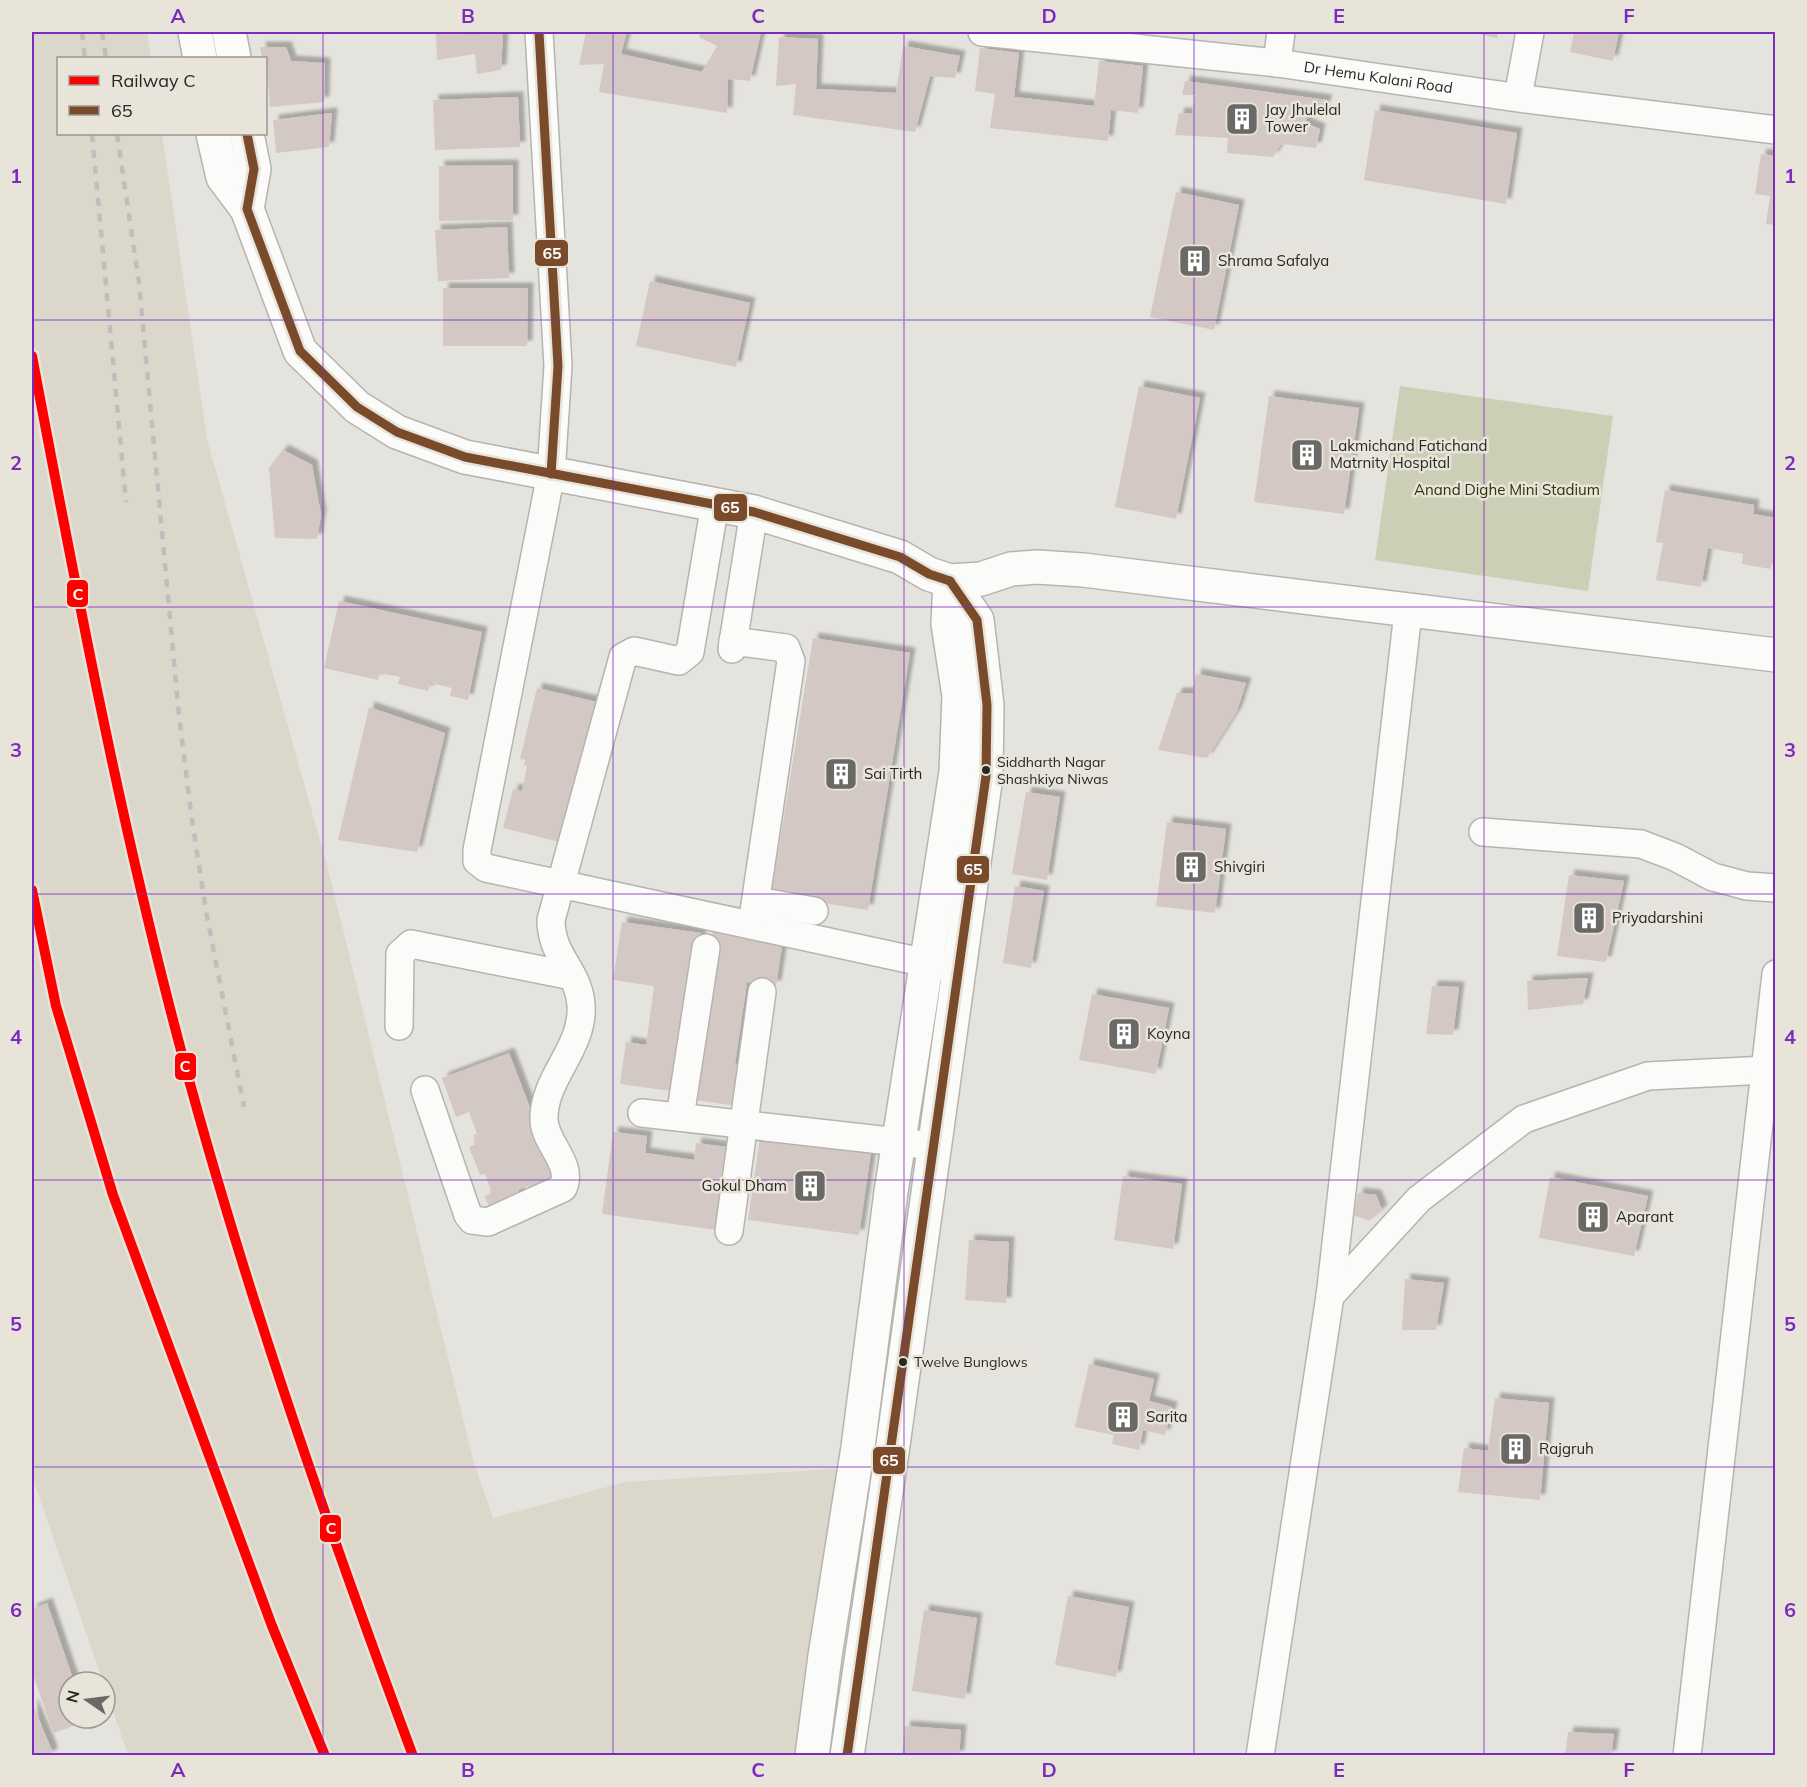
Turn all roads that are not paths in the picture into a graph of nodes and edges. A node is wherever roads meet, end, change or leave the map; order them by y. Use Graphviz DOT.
graph roads {
  1 [pos="195,32"];
  2 [pos="229,32"];
  3 [pos="539,32"];
  4 [pos="982,32"];
  5 [pos="1281,32"];
  6 [pos="1530,32"];
  7 [pos="200,57"];
  8 [pos="234,57"];
  9 [pos="1277,63"];
  10 [pos="1518,98"];
  11 [pos="1776,130"];
  12 [pos="213,135"];
  13 [pos="247,135"];
  14 [pos="247,209"];
  15 [pos="551,474"];
  16 [pos="715,504"];
  17 [pos="754,512"];
  18 [pos="950,581"];
  19 [pos="1408,612"];
  20 [pos="1776,655"];
  21 [pos="971,774"];
  22 [pos="1483,832"];
  23 [pos="561,884"];
  24 [pos="1776,888"];
  25 [pos="814,911"];
  26 [pos="754,913"];
  27 [pos="706,948"];
  28 [pos="926,963"];
  29 [pos="959,969"];
  30 [pos="1776,974"];
  31 [pos="572,976"];
  32 [pos="762,992"];
  33 [pos="399,1026"];
  34 [pos="1771,1072"];
  35 [pos="425,1090"];
  36 [pos="642,1113"];
  37 [pos="680,1117"];
  38 [pos="744,1125"];
  39 [pos="899,1142"];
  40 [pos="934,1146"];
  41 [pos="891,1192"];
  42 [pos="926,1197"];
  43 [pos="729,1231"];
  44 [pos="1330,1296"];
  45 [pos="858,1447"];
  46 [pos="892,1452"];
  47 [pos="825,1656"];
  48 [pos="859,1661"];
  49 [pos="812,1755"];
  50 [pos="847,1755"];
  51 [pos="1260,1755"];
  52 [pos="1687,1755"];
  1 -- 7 [label="main road"];
  2 -- 8 [label="main road"];
  3 -- 15 [label="street"];
  4 -- 9 [label="street, Dr Hemu Kalani Road"];
  5 -- 9 [label="street"];
  6 -- 10 [label="street"];
  9 -- 10 [label="street, Dr Hemu Kalani Road"];
  10 -- 11 [label="street, Dr Hemu Kalani Road"];
  12 -- 14 [label="main road"];
  13 -- 14 [label="main road"];
  14 -- 15 [label="main road"];
  15 -- 16 [label="main road"];
  15 -- 23 [label="street"];
  16 -- 17 [label="main road"];
  16 -- 23 [label="street"];
  17 -- 18 [label="main road"];
  17 -- 26 [label="street"];
  18 -- 19 [label="main road"];
  18 -- 21 [label="main road"];
  19 -- 20 [label="main road"];
  19 -- 44 [label="street"];
  21 -- 28 [label="main road"];
  21 -- 29 [label="main road"];
  22 -- 24 [label="street"];
  23 -- 26 [label="street"];
  23 -- 31 [label="street"];
  25 -- 26 [label="street"];
  26 -- 28 [label="street"];
  27 -- 37 [label="street"];
  28 -- 29 [label="street"];
  28 -- 39 [label="main road"];
  29 -- 40 [label="main road"];
  30 -- 34 [label="street"];
  31 -- 33 [label="street"];
  31 -- 35 [label="street"];
  32 -- 38 [label="street"];
  34 -- 44 [label="street"];
  34 -- 52 [label="street"];
  36 -- 37 [label="street"];
  37 -- 38 [label="street"];
  38 -- 39 [label="street"];
  38 -- 43 [label="street"];
  39 -- 40 [label="street"];
  39 -- 41 [label="main road"];
  40 -- 42 [label="main road"];
  41 -- 42 [label="main road"];
  41 -- 45 [label="main road"];
  42 -- 46 [label="main road"];
  44 -- 51 [label="street"];
  45 -- 46 [label="main road"];
  45 -- 47 [label="main road"];
  46 -- 48 [label="main road"];
  47 -- 48 [label="main road"];
  47 -- 49 [label="main road"];
  48 -- 50 [label="main road"];
}
